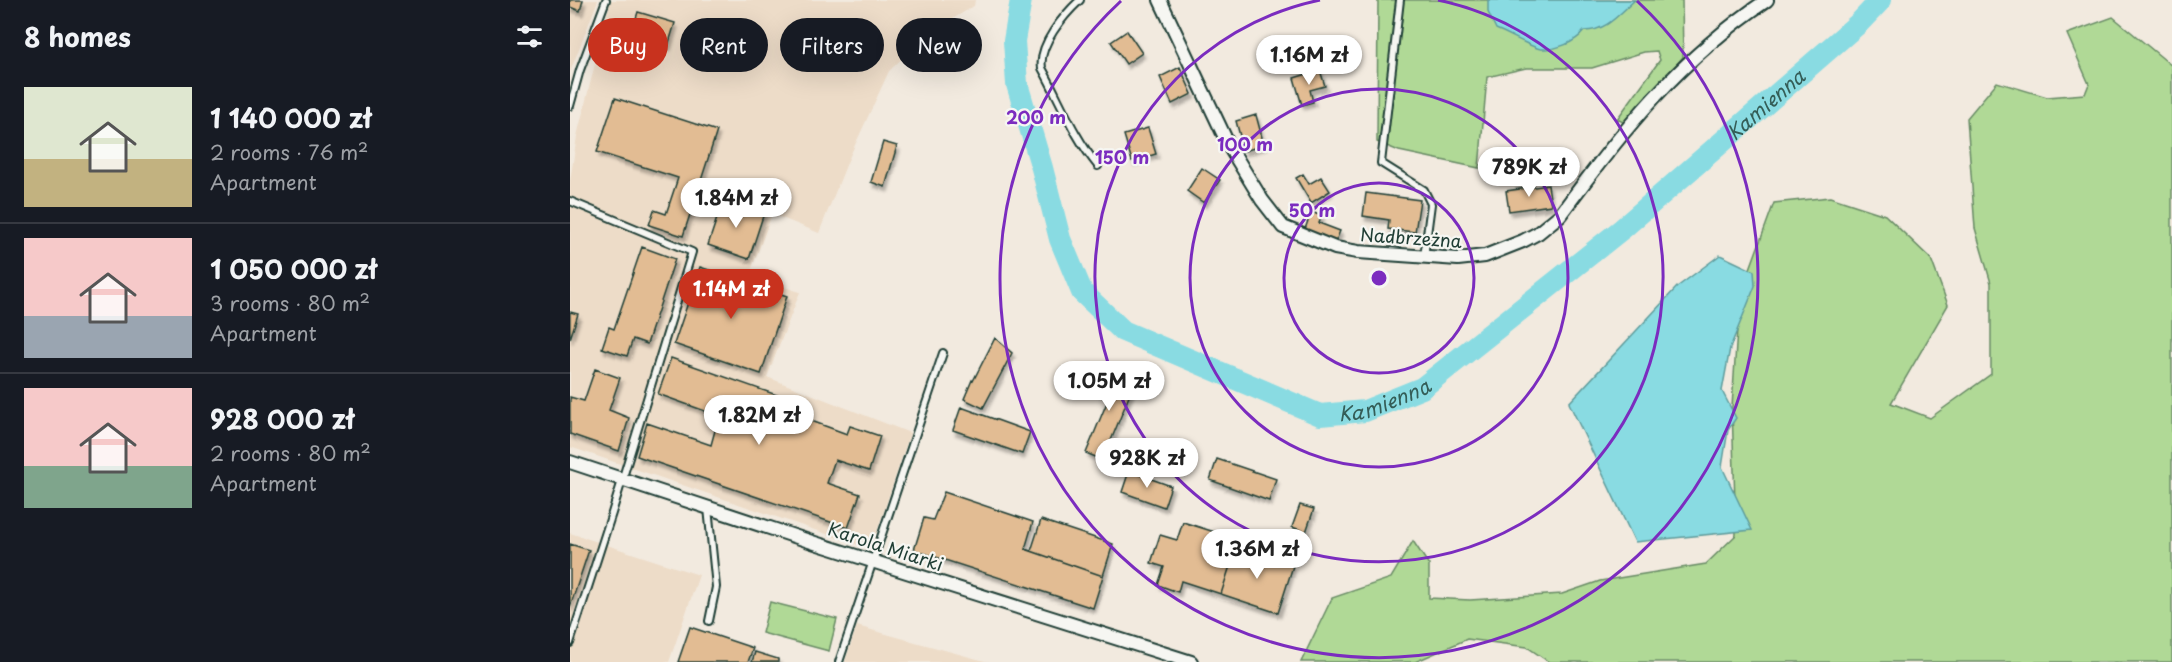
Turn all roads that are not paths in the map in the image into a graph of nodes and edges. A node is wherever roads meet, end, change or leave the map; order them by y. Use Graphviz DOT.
graph roads {
  1 [pos="606,0"];
  2 [pos="1080,0"];
  3 [pos="1160,0"];
  4 [pos="1400,0"];
  5 [pos="1767,0"];
  6 [pos="570,106"];
  7 [pos="1098,166"];
  8 [pos="570,201"];
  9 [pos="1424,257"];
  10 [pos="943,353"];
  11 [pos="570,462"];
  12 [pos="622,479"];
  13 [pos="708,507"];
  14 [pos="873,561"];
  15 [pos="709,621"];
  16 [pos="570,643"];
  17 [pos="839,662"];
  18 [pos="1191,662"];
  1 -- 6 [label="lane"];
  2 -- 7 [label="lane"];
  3 -- 9 [label="street, Nadbrzeżna"];
  4 -- 9 [label="lane"];
  5 -- 9 [label="street, Nadbrzeżna"];
  8 -- 12 [label="lane"];
  10 -- 14 [label="lane"];
  11 -- 12 [label="street, Karola Miarki"];
  12 -- 13 [label="street, Karola Miarki"];
  12 -- 16 [label="lane"];
  13 -- 14 [label="street, Karola Miarki"];
  13 -- 15 [label="lane"];
  14 -- 17 [label="lane"];
  14 -- 18 [label="street, Karola Miarki"];
}
